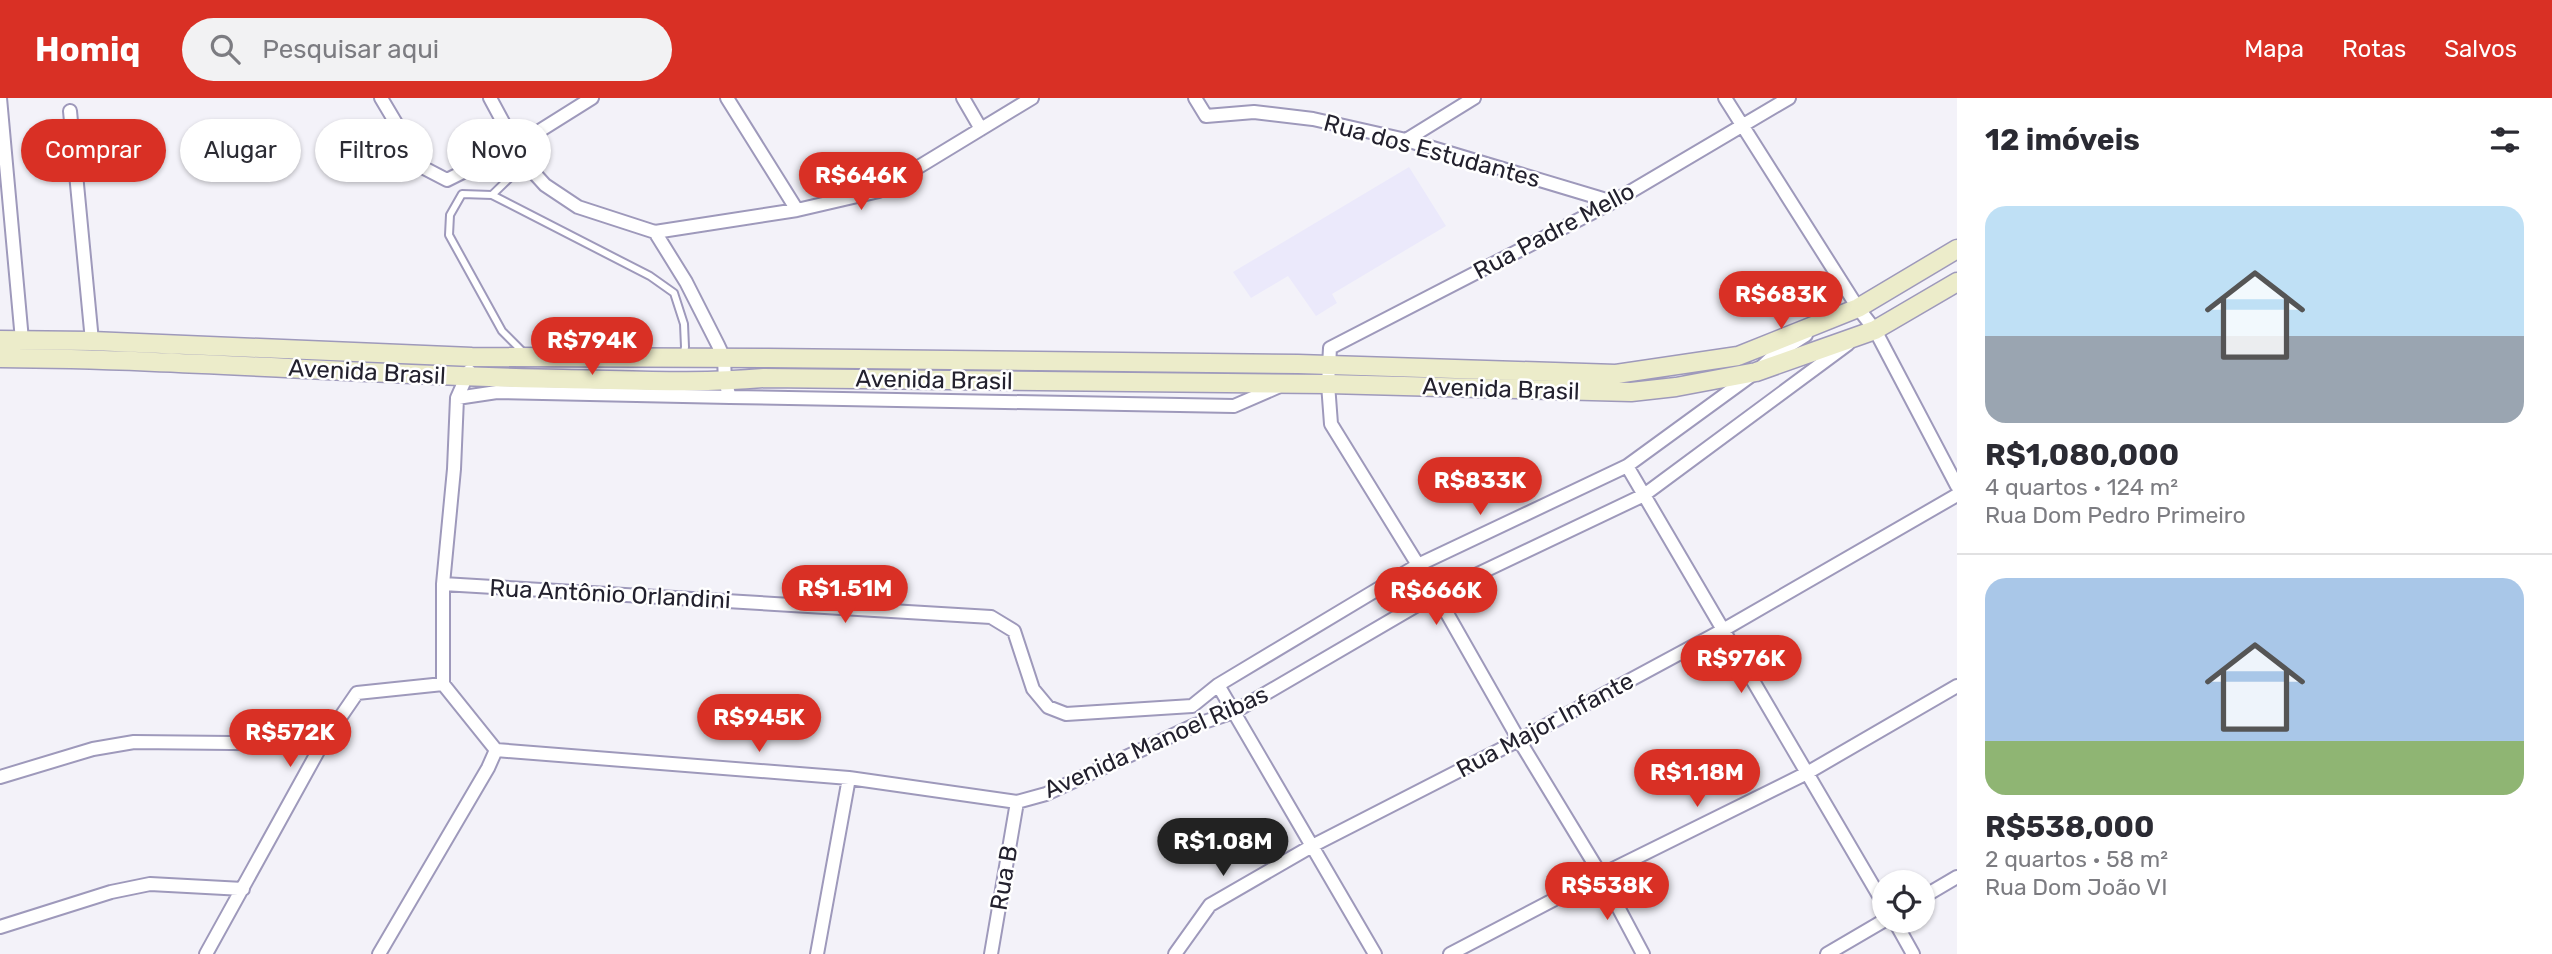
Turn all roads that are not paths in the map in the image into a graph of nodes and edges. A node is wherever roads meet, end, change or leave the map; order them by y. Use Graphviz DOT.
graph roads {
  1 [pos="1,98"];
  2 [pos="382,98"];
  3 [pos="490,98"];
  4 [pos="592,98"];
  5 [pos="727,98"];
  6 [pos="963,98"];
  7 [pos="1032,98"];
  8 [pos="1195,98"];
  9 [pos="1725,98"];
  10 [pos="1789,98"];
  11 [pos="1466,100"];
  12 [pos="70,111"];
  13 [pos="502,119"];
  14 [pos="551,124"];
  15 [pos="1742,126"];
  16 [pos="981,129"];
  17 [pos="1406,139"];
  18 [pos="447,180"];
  19 [pos="505,182"];
  20 [pos="542,182"];
  21 [pos="492,195"];
  22 [pos="1613,202"];
  23 [pos="797,210"];
  24 [pos="655,232"];
  25 [pos="1957,249"];
  26 [pos="1957,282"];
  27 [pos="1858,307"];
  28 [pos="1830,319"];
  29 [pos="1868,333"];
  30 [pos="0,340"];
  31 [pos="22,340"];
  32 [pos="92,341"];
  33 [pos="1330,348"];
  34 [pos="496,356"];
  35 [pos="472,357"];
  36 [pos="0,358"];
  37 [pos="683,358"];
  38 [pos="724,358"];
  39 [pos="768,358"];
  40 [pos="1298,364"];
  41 [pos="1756,372"];
  42 [pos="1329,375"];
  43 [pos="468,377"];
  44 [pos="764,378"];
  45 [pos="496,385"];
  46 [pos="1283,385"];
  47 [pos="728,389"];
  48 [pos="457,398"];
  49 [pos="1627,466"];
  50 [pos="1957,486"];
  51 [pos="1644,495"];
  52 [pos="1957,495"];
  53 [pos="1418,565"];
  54 [pos="443,584"];
  55 [pos="1436,594"];
  56 [pos="1723,631"];
  57 [pos="443,684"];
  58 [pos="1218,685"];
  59 [pos="1957,686"];
  60 [pos="1192,706"];
  61 [pos="1234,712"];
  62 [pos="1195,725"];
  63 [pos="1519,740"];
  64 [pos="322,744"];
  65 [pos="496,750"];
  66 [pos="1807,773"];
  67 [pos="0,777"];
  68 [pos="849,778"];
  69 [pos="1017,802"];
  70 [pos="1312,846"];
  71 [pos="1601,875"];
  72 [pos="1957,877"];
  73 [pos="1872,883"];
  74 [pos="243,889"];
  75 [pos="1935,890"];
  76 [pos="0,927"];
  77 [pos="1872,928"];
  78 [pos="1901,933"];
  79 [pos="206,954"];
  80 [pos="379,954"];
  81 [pos="817,954"];
  82 [pos="991,954"];
  83 [pos="1175,954"];
  84 [pos="1375,954"];
  85 [pos="1450,954"];
  86 [pos="1643,954"];
  87 [pos="1827,954"];
  88 [pos="1913,954"];
  1 -- 31 [label="street"];
  2 -- 18 [label="street"];
  3 -- 13 [label="street"];
  4 -- 14 [label="street"];
  5 -- 23 [label="street"];
  6 -- 16 [label="street"];
  7 -- 16 [label="street"];
  8 -- 17 [label="street, Rua dos Estudantes"];
  9 -- 15 [label="street"];
  10 -- 15 [label="street, Rua Padre Mello"];
  11 -- 17 [label="street"];
  12 -- 32 [label="street"];
  15 -- 22 [label="street, Rua Padre Mello"];
  15 -- 27 [label="street"];
  16 -- 23 [label="street"];
  17 -- 22 [label="street, Rua dos Estudantes"];
  19 -- 21 [label="lane"];
  20 -- 24 [label="street"];
  21 -- 34 [label="lane"];
  21 -- 37 [label="lane"];
  22 -- 33 [label="street, Rua Padre Mello"];
  23 -- 24 [label="street"];
  24 -- 38 [label="street"];
  25 -- 27 [label="main road, Avenida Manoel Ribas"];
  26 -- 29 [label="main road, Avenida Manoel Ribas"];
  27 -- 28 [label="main road, Avenida Manoel Ribas"];
  27 -- 29 [label="street"];
  28 -- 41 [label="street, Avenida Manoel Ribas"];
  28 -- 42 [label="main road, Avenida Brasil"];
  29 -- 41 [label="main road, Avenida Brasil"];
  29 -- 50 [label="street"];
  29 -- 51 [label="street, Avenida Manoel Ribas"];
  30 -- 31 [label="main road, Avenida Brasil"];
  31 -- 32 [label="main road, Avenida Brasil"];
  32 -- 35 [label="main road, Avenida Brasil"];
  33 -- 40 [label="street, Rua Padre Mello"];
  33 -- 42 [label="street"];
  34 -- 35 [label="main road, Avenida Brasil"];
  34 -- 37 [label="main road, Avenida Brasil"];
  34 -- 45 [label="lane"];
  35 -- 43 [label="street"];
  36 -- 43 [label="main road, Avenida Brasil"];
  37 -- 38 [label="main road, Avenida Brasil"];
  38 -- 39 [label="main road, Avenida Brasil"];
  38 -- 47 [label="street"];
  39 -- 40 [label="main road, Avenida Brasil"];
  39 -- 44 [label="main road"];
  40 -- 42 [label="main road, Avenida Brasil"];
  40 -- 46 [label="street"];
  41 -- 42 [label="main road, Avenida Brasil"];
  41 -- 49 [label="street, Avenida Manoel Ribas"];
  42 -- 46 [label="main road, Avenida Brasil"];
  42 -- 53 [label="street"];
  43 -- 45 [label="main road, Avenida Brasil"];
  43 -- 48 [label="street"];
  44 -- 46 [label="main road, Avenida Brasil"];
  44 -- 47 [label="main road, Avenida Brasil"];
  45 -- 47 [label="main road, Avenida Brasil"];
  45 -- 48 [label="street"];
  46 -- 47 [label="street"];
  48 -- 54 [label="street"];
  49 -- 51 [label="street"];
  49 -- 53 [label="street, Avenida Manoel Ribas"];
  51 -- 55 [label="street, Avenida Manoel Ribas"];
  51 -- 56 [label="street"];
  52 -- 56 [label="street, Rua Major Infante"];
  53 -- 55 [label="street"];
  53 -- 58 [label="street, Avenida Manoel Ribas"];
  54 -- 57 [label="street"];
  54 -- 60 [label="street, Rua Antônio Orlandini"];
  55 -- 61 [label="street, Avenida Manoel Ribas"];
  55 -- 63 [label="street"];
  56 -- 63 [label="street, Rua Major Infante"];
  56 -- 66 [label="street"];
  57 -- 64 [label="street"];
  57 -- 65 [label="street"];
  58 -- 60 [label="street"];
  58 -- 61 [label="street"];
  59 -- 66 [label="street"];
  60 -- 62 [label="street"];
  61 -- 62 [label="street, Avenida Manoel Ribas"];
  61 -- 70 [label="street"];
  62 -- 69 [label="street, Avenida Manoel Ribas"];
  63 -- 70 [label="street, Rua Major Infante"];
  63 -- 71 [label="street"];
  64 -- 67 [label="street"];
  64 -- 74 [label="street"];
  65 -- 68 [label="street, Avenida Manoel Ribas"];
  65 -- 80 [label="street"];
  66 -- 71 [label="street"];
  66 -- 73 [label="street"];
  68 -- 69 [label="street, Avenida Manoel Ribas"];
  68 -- 81 [label="street"];
  69 -- 82 [label="street, Rua B"];
  70 -- 83 [label="street, Rua Major Infante"];
  70 -- 84 [label="street"];
  71 -- 85 [label="street"];
  71 -- 86 [label="street"];
  72 -- 75 [label="street"];
  74 -- 76 [label="street"];
  74 -- 79 [label="street"];
  77 -- 87 [label="street"];
  78 -- 88 [label="street"];
}
